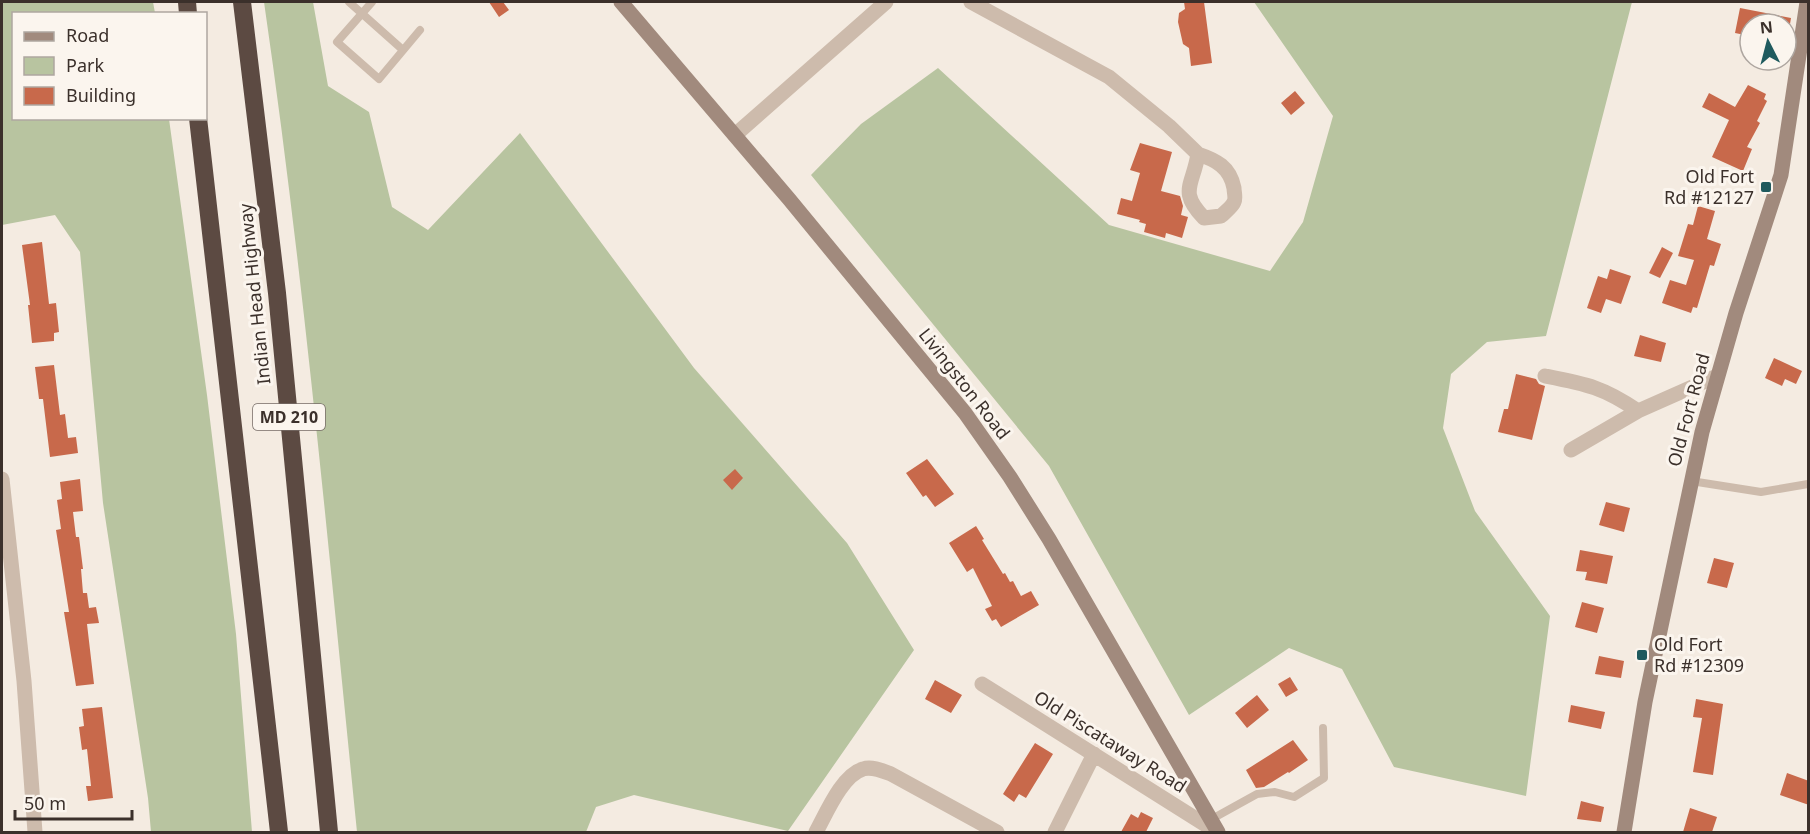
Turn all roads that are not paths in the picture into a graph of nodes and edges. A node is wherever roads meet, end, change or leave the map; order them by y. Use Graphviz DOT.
graph roads {
  1 [pos="242,2"];
  2 [pos="349,2"];
  3 [pos="372,2"];
  4 [pos="621,2"];
  5 [pos="886,2"];
  6 [pos="971,2"];
  7 [pos="1807,2"];
  8 [pos="362,13"];
  9 [pos="420,30"];
  10 [pos="403,50"];
  11 [pos="198,120"];
  12 [pos="735,135"];
  13 [pos="1198,154"];
  14 [pos="1717,375"];
  15 [pos="1545,376"];
  16 [pos="1638,411"];
  17 [pos="1571,450"];
  18 [pos="2,479"];
  19 [pos="1691,481"];
  20 [pos="1809,484"];
  21 [pos="982,684"];
  22 [pos="1323,728"];
  23 [pos="1094,754"];
  24 [pos="1215,828"];
  25 [pos="35,832"];
  26 [pos="279,832"];
  27 [pos="329,832"];
  28 [pos="816,832"];
  29 [pos="997,832"];
  30 [pos="1055,832"];
  31 [pos="1624,832"];
  1 -- 27 [label="highway, Indian Head Highway / MD 210"];
  2 -- 8 [label="lane"];
  3 -- 8 [label="lane"];
  4 -- 12 [label="main road, Livingston Road"];
  5 -- 12 [label="street"];
  6 -- 13 [label="street"];
  7 -- 14 [label="main road, Old Fort Road"];
  8 -- 10 [label="lane"];
  8 -- 10 [label="lane"];
  9 -- 10 [label="lane"];
  11 -- 26 [label="highway, Indian Head Highway / MD 210"];
  12 -- 24 [label="main road, Livingston Road"];
  14 -- 16 [label="street"];
  14 -- 19 [label="main road, Old Fort Road"];
  15 -- 16 [label="street"];
  16 -- 17 [label="street"];
  18 -- 25 [label="street"];
  19 -- 20 [label="lane"];
  19 -- 31 [label="main road, Old Fort Road"];
  21 -- 23 [label="street, Old Piscataway Road"];
  22 -- 24 [label="lane"];
  23 -- 24 [label="street, Old Piscataway Road"];
  23 -- 30 [label="street"];
  28 -- 29 [label="street"];
}
